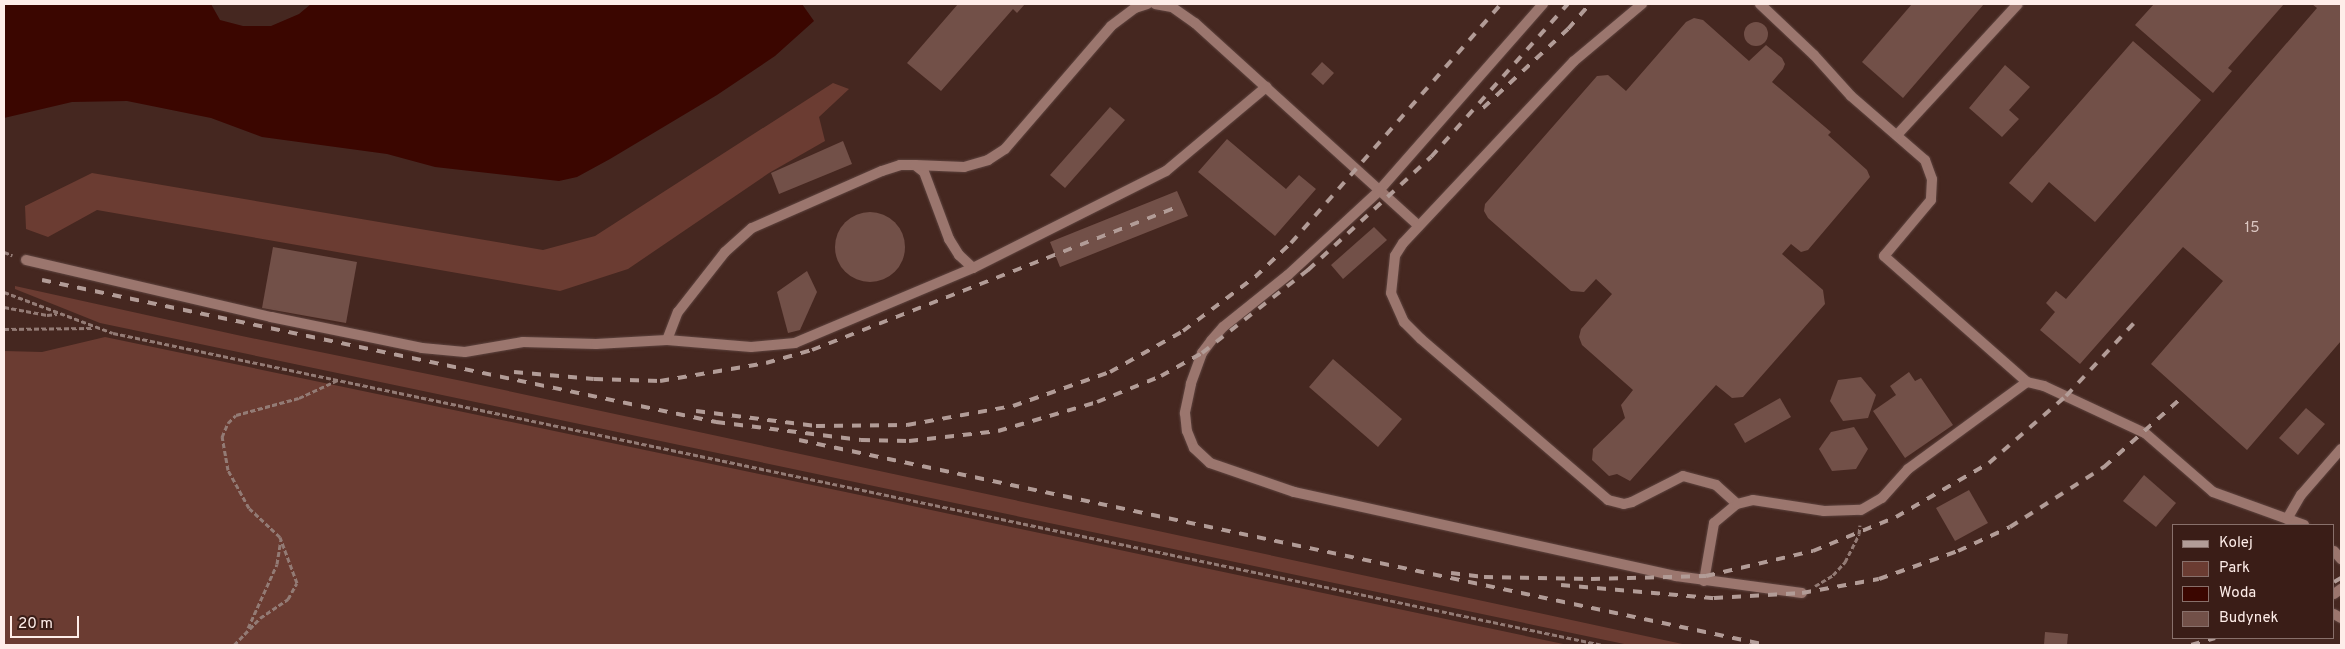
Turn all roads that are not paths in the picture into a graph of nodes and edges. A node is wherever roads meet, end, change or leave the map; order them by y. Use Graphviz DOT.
graph roads {
  1 [pos="1147,4"];
  2 [pos="1155,4"];
  3 [pos="1543,4"];
  4 [pos="1642,4"];
  5 [pos="1760,4"];
  6 [pos="2018,4"];
  7 [pos="1266,86"];
  8 [pos="1897,135"];
  9 [pos="915,165"];
  10 [pos="1379,191"];
  11 [pos="1419,226"];
  12 [pos="26,260"];
  13 [pos="973,268"];
  14 [pos="667,340"];
  15 [pos="2027,382"];
  16 [pos="2341,449"];
  17 [pos="1736,504"];
  18 [pos="2287,519"];
  19 [pos="2301,524"];
  20 [pos="1704,581"];
  21 [pos="1802,593"];
  1 -- 9 [label="lane"];
  2 -- 7 [label="lane"];
  3 -- 10 [label="lane"];
  4 -- 11 [label="lane"];
  5 -- 8 [label="lane"];
  6 -- 8 [label="lane"];
  7 -- 10 [label="lane"];
  7 -- 13 [label="lane"];
  8 -- 15 [label="lane"];
  9 -- 13 [label="lane"];
  9 -- 14 [label="lane"];
  10 -- 11 [label="lane"];
  10 -- 20 [label="lane"];
  11 -- 17 [label="lane"];
  12 -- 14 [label="lane"];
  13 -- 14 [label="lane"];
  15 -- 17 [label="lane"];
  15 -- 18 [label="lane"];
  16 -- 18 [label="lane"];
  17 -- 20 [label="lane"];
  18 -- 19 [label="lane"];
  20 -- 21 [label="lane"];
}
